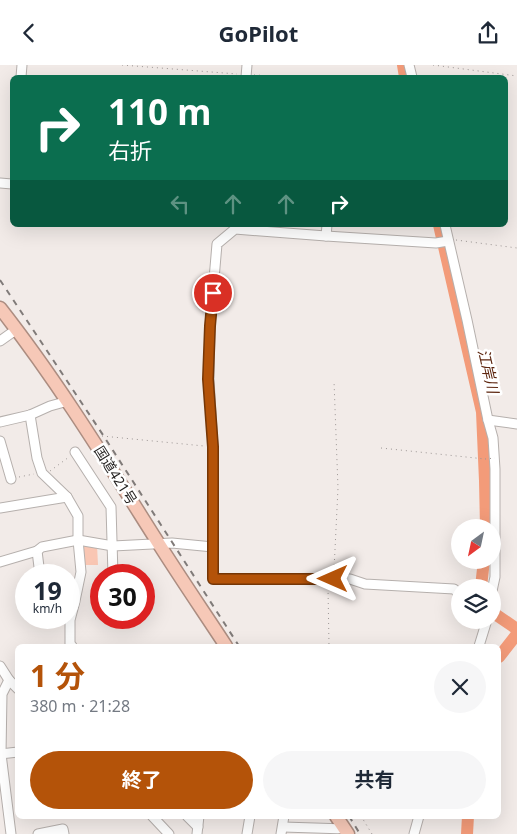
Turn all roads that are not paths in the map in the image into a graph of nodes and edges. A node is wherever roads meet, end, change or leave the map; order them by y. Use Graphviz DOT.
graph roads {
  1 [pos="235,227"];
  2 [pos="327,227"];
  3 [pos="445,227"];
  4 [pos="326,236"];
  5 [pos="444,242"];
  6 [pos="0,308"];
  7 [pos="17,329"];
  8 [pos="0,341"];
  9 [pos="68,401"];
  10 [pos="30,415"];
  11 [pos="488,420"];
  12 [pos="0,422"];
  13 [pos="517,424"];
  14 [pos="0,441"];
  15 [pos="74,452"];
  16 [pos="11,479"];
  17 [pos="67,497"];
  18 [pos="0,508"];
  19 [pos="78,540"];
  20 [pos="158,543"];
  21 [pos="113,546"];
  22 [pos="213,547"];
  23 [pos="37,551"];
  24 [pos="0,562"];
  25 [pos="39,564"];
  26 [pos="113,564"];
  27 [pos="80,575"];
  28 [pos="495,579"];
  29 [pos="451,589"];
  30 [pos="70,629"];
  31 [pos="484,629"];
  32 [pos="70,644"];
  33 [pos="225,644"];
  34 [pos="480,644"];
  35 [pos="0,667"];
  36 [pos="9,680"];
  37 [pos="15,686"];
  38 [pos="15,752"];
  39 [pos="0,754"];
  40 [pos="155,819"];
  41 [pos="189,819"];
  42 [pos="250,819"];
  43 [pos="338,819"];
  44 [pos="419,819"];
  45 [pos="282,830"];
  46 [pos="197,831"];
  47 [pos="324,831"];
  48 [pos="347,831"];
  49 [pos="11,834"];
  50 [pos="38,834"];
  51 [pos="64,834"];
  52 [pos="169,834"];
  53 [pos="247,834"];
  54 [pos="414,834"];
  1 -- 4 [label="street"];
  1 -- 22 [label="street"];
  2 -- 4 [label="street"];
  3 -- 5 [label="street"];
  4 -- 5 [label="street"];
  5 -- 11 [label="street"];
  6 -- 7 [label="highway, 国道421号"];
  7 -- 8 [label="street"];
  7 -- 9 [label="highway, 国道421号"];
  9 -- 10 [label="street"];
  9 -- 20 [label="highway, 国道421号"];
  10 -- 12 [label="street"];
  10 -- 17 [label="street"];
  11 -- 13 [label="street"];
  11 -- 28 [label="street"];
  14 -- 16 [label="street"];
  15 -- 21 [label="street"];
  17 -- 18 [label="street"];
  17 -- 19 [label="street"];
  19 -- 21 [label="street"];
  19 -- 23 [label="street"];
  19 -- 27 [label="street"];
  20 -- 21 [label="street"];
  20 -- 22 [label="street"];
  20 -- 33 [label="highway, 国道421号"];
  21 -- 26 [label="street"];
  22 -- 29 [label="street"];
  23 -- 24 [label="street"];
  23 -- 25 [label="street"];
  30 -- 32 [label="street"];
  31 -- 34 [label="street"];
  35 -- 36 [label="street"];
  36 -- 37 [label="street"];
  36 -- 39 [label="street"];
  38 -- 39 [label="street"];
  39 -- 49 [label="street"];
  40 -- 52 [label="street"];
  41 -- 46 [label="street"];
  42 -- 53 [label="street"];
  43 -- 48 [label="highway"];
  44 -- 54 [label="street"];
  45 -- 47 [label="street"];
  47 -- 48 [label="street"];
  50 -- 51 [label="street"];
}
